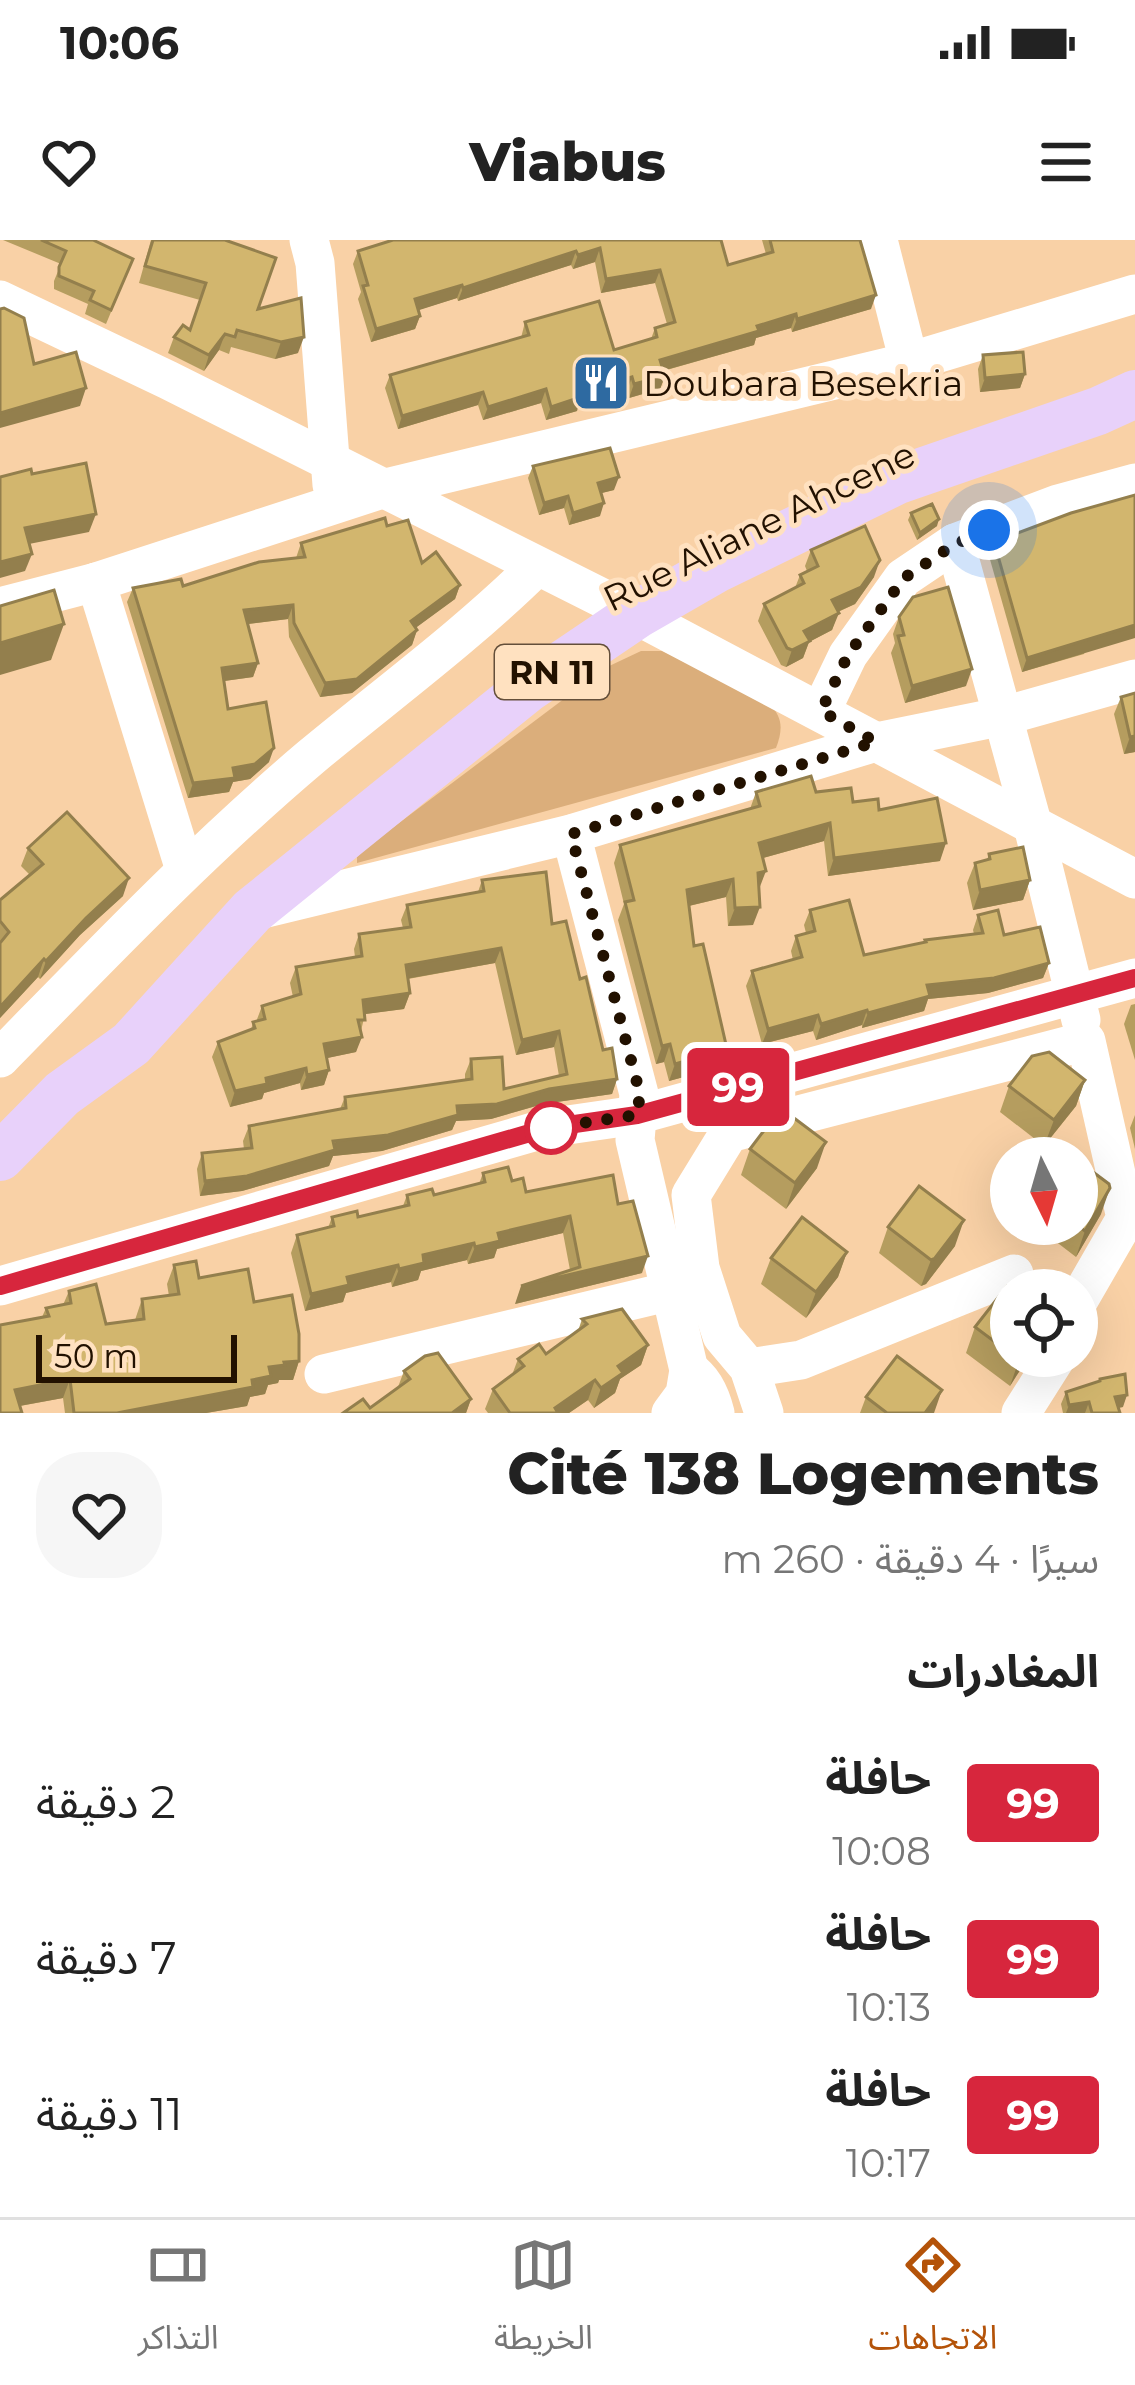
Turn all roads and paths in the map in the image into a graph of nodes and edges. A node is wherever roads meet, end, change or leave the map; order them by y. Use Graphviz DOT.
graph roads {
  1 [pos="309,240"];
  2 [pos="878,240"];
  3 [pos="1135,293"];
  4 [pos="0,300"];
  5 [pos="909,362"];
  6 [pos="1135,377"];
  7 [pos="1135,394"];
  8 [pos="331,464"];
  9 [pos="1135,483"];
  10 [pos="382,489"];
  11 [pos="333,505"];
  12 [pos="955,544"];
  13 [pos="536,567"];
  14 [pos="96,582"];
  15 [pos="0,608"];
  16 [pos="620,608"];
  17 [pos="1135,679"];
  18 [pos="821,711"];
  19 [pos="1004,716"];
  20 [pos="876,742"];
  21 [pos="1033,826"];
  22 [pos="571,834"];
  23 [pos="185,871"];
  24 [pos="1135,879"];
  25 [pos="252,911"];
  26 [pos="1135,979"];
  27 [pos="1075,995"];
  28 [pos="1086,1041"];
  29 [pos="0,1058"];
  30 [pos="62,1094"];
  31 [pos="637,1115"];
  32 [pos="0,1156"];
  33 [pos="1097,1269"];
  34 [pos="990,1284"];
  35 [pos="0,1286"];
  36 [pos="671,1291"];
  37 [pos="749,1368"];
  38 [pos="689,1370"];
  39 [pos="324,1374"];
  40 [pos="1044,1377"];
  41 [pos="671,1413"];
  42 [pos="715,1413"];
  43 [pos="764,1413"];
  44 [pos="1021,1413"];
  1 -- 8 [label="street"];
  2 -- 5 [label="street"];
  3 -- 5 [label="street"];
  4 -- 8 [label="street"];
  5 -- 10 [label="street"];
  6 -- 16 [label="main road, Rue Aliane Ahcene / RN 11"];
  7 -- 16 [label="main road, Rue Aliane Ahcene / RN 11"];
  8 -- 10 [label="street"];
  8 -- 11 [label="street"];
  9 -- 12 [label="street"];
  10 -- 11 [label="street"];
  10 -- 13 [label="street"];
  11 -- 14 [label="street"];
  12 -- 18 [label="street"];
  12 -- 19 [label="street"];
  13 -- 16 [label="street"];
  13 -- 23 [label="street"];
  14 -- 15 [label="street"];
  14 -- 23 [label="street"];
  16 -- 18 [label="street"];
  16 -- 25 [label="main road, Rue Aliane Ahcene / RN 11"];
  16 -- 30 [label="main road, Rue Aliane Ahcene / RN 11"];
  17 -- 19 [label="street"];
  18 -- 20 [label="street"];
  19 -- 20 [label="street"];
  19 -- 21 [label="street"];
  20 -- 21 [label="street"];
  20 -- 22 [label="street"];
  21 -- 24 [label="street"];
  21 -- 27 [label="street"];
  22 -- 25 [label="street"];
  22 -- 31 [label="street"];
  23 -- 29 [label="street"];
  25 -- 30 [label="main road, Rue Aliane Ahcene / RN 11"];
  26 -- 27 [label="street"];
  27 -- 28 [label="street"];
  27 -- 31 [label="street"];
  28 -- 33 [label="street"];
  28 -- 37 [label="street"];
  30 -- 32 [label="main road, Rue Aliane Ahcene / RN 11"];
  31 -- 35 [label="street"];
  31 -- 36 [label="street"];
  34 -- 37 [label="street"];
  36 -- 38 [label="street"];
  36 -- 39 [label="street"];
  37 -- 43 [label="street"];
  38 -- 41 [label="street"];
  38 -- 42 [label="street"];
  40 -- 44 [label="street"];
}
